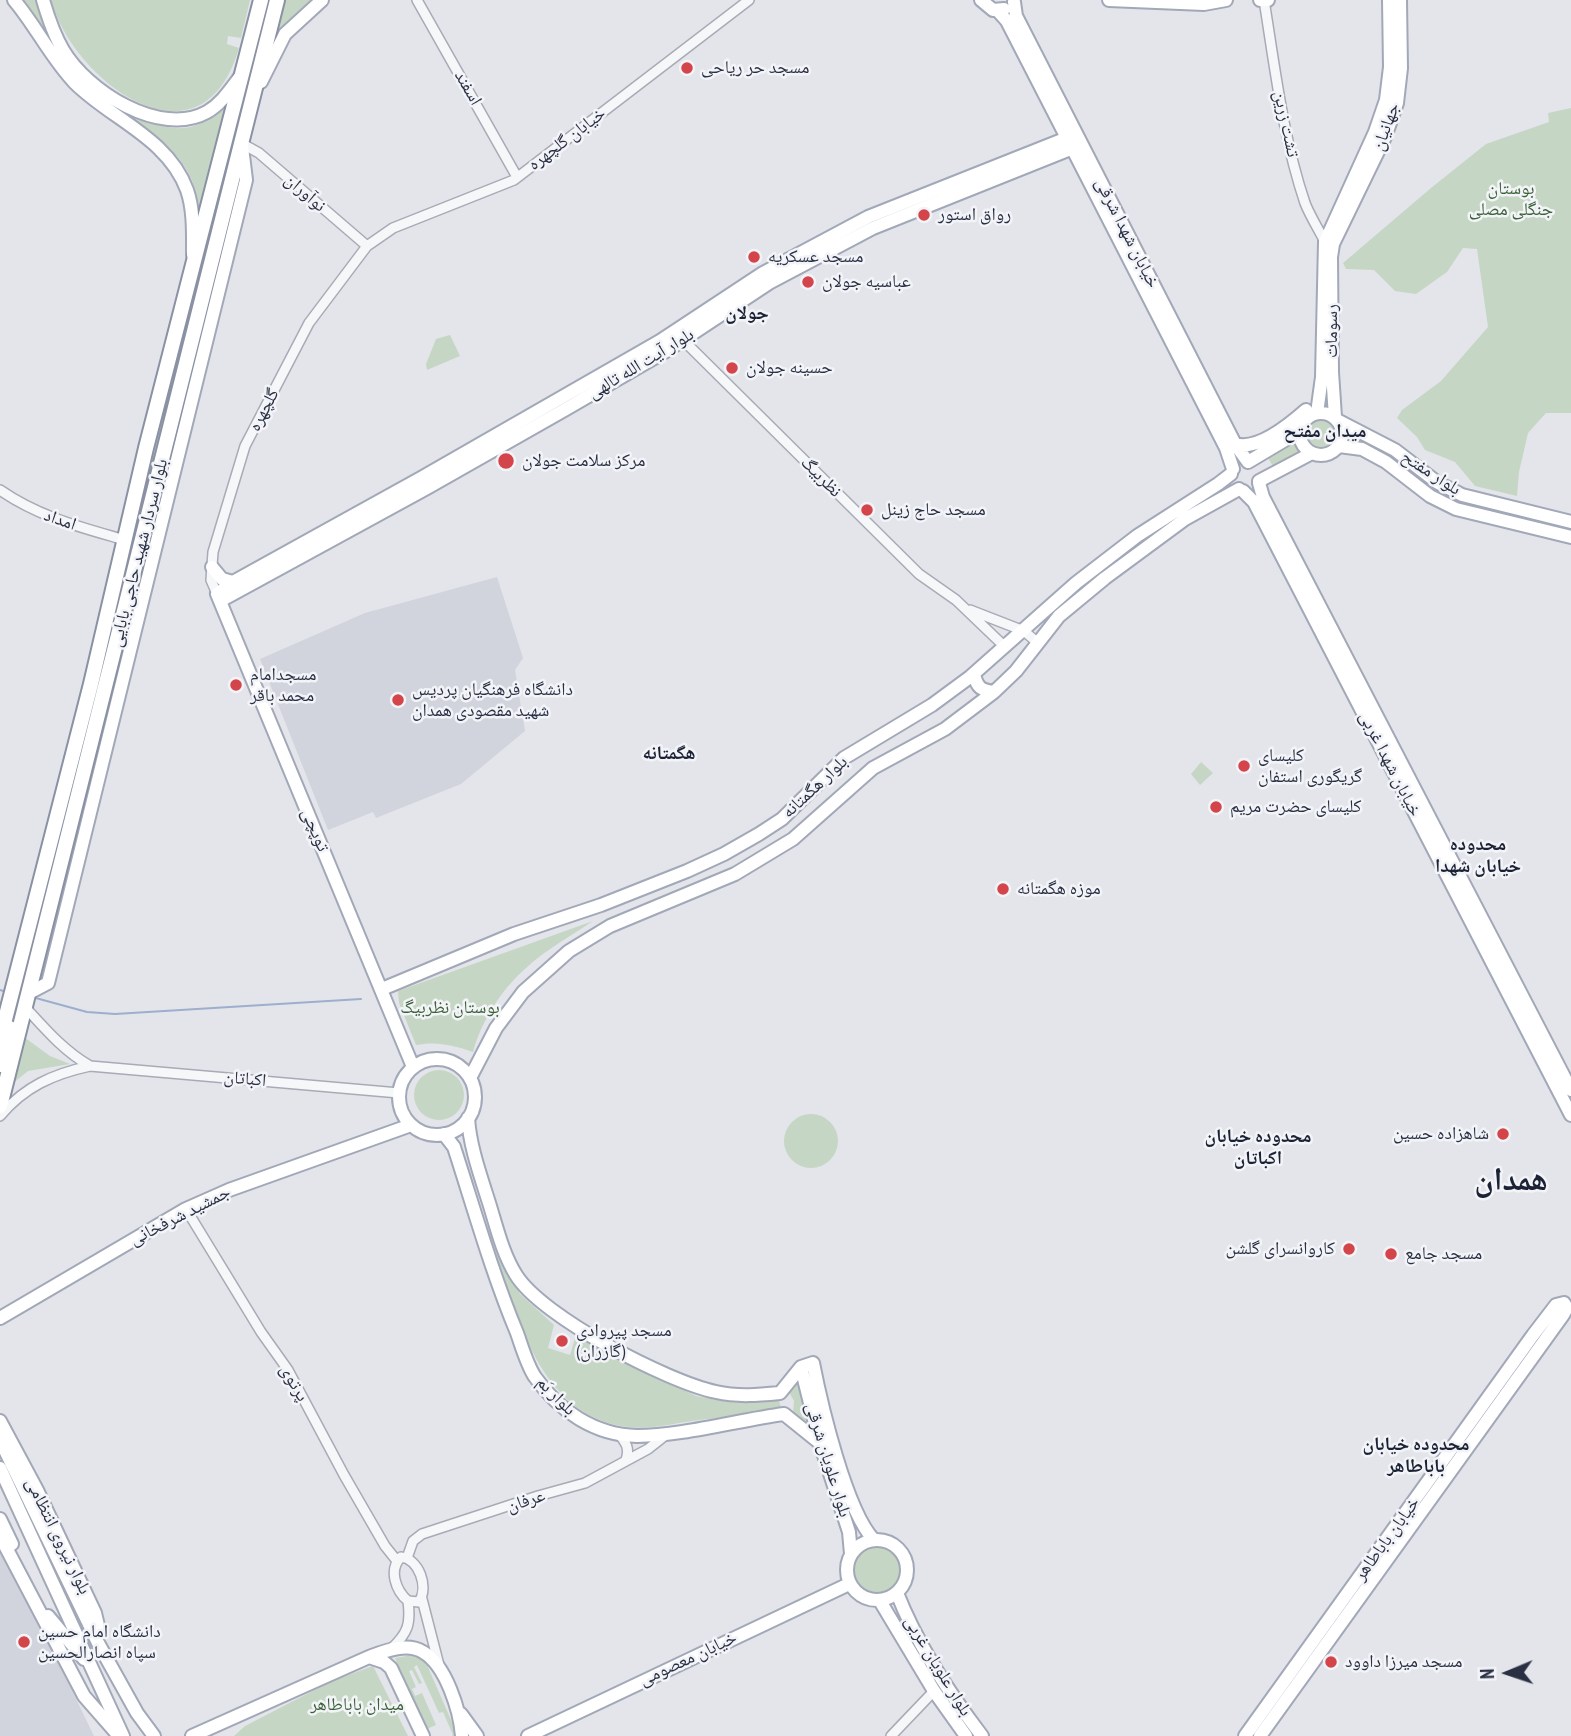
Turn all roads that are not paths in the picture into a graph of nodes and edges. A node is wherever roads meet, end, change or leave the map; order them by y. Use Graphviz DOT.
graph roads {
  1 [pos="14,0"];
  2 [pos="43,0"];
  3 [pos="261,0"];
  4 [pos="278,0"];
  5 [pos="322,0"];
  6 [pos="417,0"];
  7 [pos="749,0"];
  8 [pos="981,0"];
  9 [pos="1109,0"];
  10 [pos="1226,0"];
  11 [pos="1264,0"];
  12 [pos="1389,0"];
  13 [pos="1402,0"];
  14 [pos="1014,1"];
  15 [pos="998,10"];
  16 [pos="242,74"];
  17 [pos="251,105"];
  18 [pos="241,143"];
  19 [pos="1070,143"];
  20 [pos="517,177"];
  21 [pos="1329,243"];
  22 [pos="367,246"];
  23 [pos="193,270"];
  24 [pos="766,278"];
  25 [pos="682,340"];
  26 [pos="198,349"];
  27 [pos="168,359"];
  28 [pos="187,366"];
  29 [pos="589,388"];
  30 [pos="1320,390"];
  31 [pos="1317,412"];
  32 [pos="1336,419"];
  33 [pos="1300,431"];
  34 [pos="1235,444"];
  35 [pos="1339,446"];
  36 [pos="1312,453"];
  37 [pos="1248,461"];
  38 [pos="1232,471"];
  39 [pos="1259,482"];
  40 [pos="0,490"];
  41 [pos="1241,490"];
  42 [pos="1571,522"];
  43 [pos="1571,537"];
  44 [pos="125,540"];
  45 [pos="1141,541"];
  46 [pos="212,567"];
  47 [pos="233,582"];
  48 [pos="218,597"];
  49 [pos="965,608"];
  50 [pos="1024,631"];
  51 [pos="1038,643"];
  52 [pos="1004,646"];
  53 [pos="974,674"];
  54 [pos="994,692"];
  55 [pos="110,698"];
  56 [pos="77,737"];
  57 [pos="83,805"];
  58 [pos="43,940"];
  59 [pos="57,947"];
  60 [pos="382,989"];
  61 [pos="27,1000"];
  62 [pos="0,1039"];
  63 [pos="0,1066"];
  64 [pos="90,1066"];
  65 [pos="413,1067"];
  66 [pos="470,1078"];
  67 [pos="1571,1090"];
  68 [pos="399,1093"];
  69 [pos="0,1106"];
  70 [pos="1571,1115"];
  71 [pos="0,1116"];
  72 [pos="468,1118"];
  73 [pos="411,1125"];
  74 [pos="444,1134"];
  75 [pos="186,1209"];
  76 [pos="0,1318"];
  77 [pos="807,1365"];
  78 [pos="780,1393"];
  79 [pos="784,1414"];
  80 [pos="0,1422"];
  81 [pos="668,1433"];
  82 [pos="618,1434"];
  83 [pos="0,1440"];
  84 [pos="820,1443"];
  85 [pos="626,1460"];
  86 [pos="0,1468"];
  87 [pos="0,1519"];
  88 [pos="0,1536"];
  89 [pos="874,1539"];
  90 [pos="851,1555"];
  91 [pos="402,1559"];
  92 [pos="849,1584"];
  93 [pos="897,1593"];
  94 [pos="422,1600"];
  95 [pos="408,1601"];
  96 [pos="880,1601"];
  97 [pos="101,1649"];
  98 [pos="391,1649"];
  99 [pos="369,1657"];
  100 [pos="94,1672"];
  101 [pos="442,1673"];
  102 [pos="934,1691"];
  103 [pos="456,1704"];
  104 [pos="975,1735"];
  105 [pos="121,1736"];
  106 [pos="154,1736"];
  107 [pos="192,1736"];
  108 [pos="423,1736"];
  109 [pos="462,1736"];
  110 [pos="477,1736"];
  111 [pos="528,1736"];
  112 [pos="891,1736"];
  113 [pos="1245,1736"];
  114 [pos="1260,1736"];
  1 -- 23 [label="main road"];
  2 -- 16 [label="main road"];
  3 -- 16 [label="highway, بلوار سردار شهید حاجی بابایی"];
  4 -- 17 [label="highway, بلوار سردار شهید حاجی بابایی"];
  5 -- 17 [label="main road"];
  6 -- 20 [label="street, اسفند"];
  7 -- 20 [label="street, خیابان گلچهره"];
  8 -- 15 [label="main road"];
  9 -- 10 [label="main road"];
  11 -- 21 [label="street, تشت زرین"];
  12 -- 21 [label="main road, جهانیان"];
  13 -- 21 [label="main road, جهانیان"];
  14 -- 15 [label="main road"];
  14 -- 34 [label="main road, خیابان شهدا شرقی"];
  15 -- 19 [label="main road, خیابان شهدا شرقی"];
  16 -- 23 [label="highway, بلوار سردار شهید حاجی بابایی"];
  17 -- 18 [label="highway, بلوار سردار شهید حاجی بابایی"];
  18 -- 22 [label="street, نوآوران"];
  18 -- 26 [label="highway, بلوار سردار شهید حاجی بابایی"];
  19 -- 24 [label="main road, بلوار آیت الله تالهی"];
  19 -- 38 [label="main road, خیابان شهدا شرقی"];
  20 -- 22 [label="street, خیابان گلچهره"];
  21 -- 30 [label="main road, رسومات"];
  21 -- 32 [label="main road, رسومات"];
  22 -- 46 [label="street, گلچهره"];
  23 -- 27 [label="highway, بلوار سردار شهید حاجی بابایی"];
  24 -- 25 [label="main road, بلوار آیت الله تالهی"];
  24 -- 29 [label="main road, بلوار آیت الله تالهی"];
  25 -- 29 [label="main road, بلوار آیت الله تالهی"];
  25 -- 49 [label="street, نظربیگ"];
  26 -- 28 [label="highway, بلوار سردار شهید حاجی بابایی"];
  26 -- 55 [label="main road"];
  27 -- 28 [label="highway"];
  27 -- 44 [label="highway, بلوار سردار شهید حاجی بابایی"];
  28 -- 55 [label="highway, بلوار سردار شهید حاجی بابایی"];
  29 -- 47 [label="main road, بلوار آیت الله تالهی"];
  29 -- 48 [label="main road, بلوار آیت الله تالهی"];
  30 -- 31 [label="main road, رسومات"];
  30 -- 34 [label="main road"];
  31 -- 32 [label="main road"];
  31 -- 33 [label="main road"];
  32 -- 35 [label="main road"];
  32 -- 42 [label="main road, بلوار مفتح"];
  33 -- 36 [label="main road"];
  33 -- 37 [label="main road"];
  34 -- 37 [label="main road, خیابان شهدا شرقی"];
  35 -- 36 [label="main road"];
  35 -- 43 [label="main road, بلوار مفتح"];
  36 -- 39 [label="main road"];
  37 -- 38 [label="main road"];
  37 -- 39 [label="main road"];
  38 -- 41 [label="main road"];
  38 -- 45 [label="main road, بلوار هگمتانه"];
  39 -- 41 [label="main road"];
  39 -- 67 [label="main road, خیابان شهدا غربی"];
  40 -- 44 [label="street, امداد"];
  41 -- 45 [label="main road, بلوار هگمتانه"];
  41 -- 70 [label="main road, خیابان شهدا غربی"];
  44 -- 56 [label="highway, بلوار سردار شهید حاجی بابایی"];
  45 -- 50 [label="main road, بلوار هگمتانه"];
  45 -- 51 [label="main road, بلوار هگمتانه"];
  46 -- 47 [label="main road"];
  46 -- 48 [label="street, گلچهره"];
  47 -- 48 [label="main road, بلوار آیت الله تالهی"];
  48 -- 60 [label="main road, توپچی"];
  49 -- 50 [label="street, نظربیگ"];
  49 -- 52 [label="street, نظربیگ"];
  50 -- 51 [label="street, نظربیگ"];
  50 -- 52 [label="main road, بلوار هگمتانه"];
  51 -- 54 [label="main road, بلوار هگمتانه"];
  52 -- 53 [label="main road, بلوار هگمتانه"];
  53 -- 54 [label="main road"];
  53 -- 60 [label="main road, بلوار هگمتانه"];
  54 -- 66 [label="main road, بلوار هگمتانه"];
  55 -- 57 [label="highway, بلوار سردار شهید حاجی بابایی"];
  56 -- 62 [label="highway, بلوار سردار شهید حاجی بابایی"];
  56 -- 63 [label="main road"];
  57 -- 58 [label="highway, بلوار سردار شهید حاجی بابایی"];
  57 -- 59 [label="main road"];
  58 -- 59 [label="main road"];
  58 -- 61 [label="highway, بلوار سردار شهید حاجی بابایی"];
  59 -- 61 [label="main road"];
  60 -- 65 [label="main road, توپچی"];
  61 -- 64 [label="street"];
  61 -- 69 [label="highway, بلوار سردار شهید حاجی بابایی"];
  64 -- 68 [label="street, اکباتان"];
  64 -- 71 [label="street"];
  65 -- 66 [label="main road"];
  65 -- 68 [label="main road"];
  66 -- 72 [label="main road"];
  68 -- 73 [label="main road"];
  72 -- 74 [label="main road"];
  72 -- 78 [label="main road"];
  73 -- 74 [label="main road"];
  73 -- 75 [label="main road, جمشید شرفخانی"];
  74 -- 82 [label="main road, بلوار بَم"];
  75 -- 76 [label="main road, جمشید شرفخانی"];
  75 -- 91 [label="street, پرتوی"];
  77 -- 78 [label="main road"];
  77 -- 84 [label="main road, بلوار علویان شرقی"];
  77 -- 89 [label="main road, بلوار علویان شرقی"];
  78 -- 79 [label="main road"];
  79 -- 81 [label="main road, بلوار بَم"];
  79 -- 84 [label="main road"];
  80 -- 97 [label="main road, بلوار نیروی انتظامی"];
  81 -- 82 [label="main road, بلوار بَم"];
  81 -- 85 [label="street, عرفان"];
  82 -- 85 [label="street"];
  83 -- 97 [label="main road"];
  84 -- 90 [label="main road, بلوار علویان شرقی"];
  85 -- 91 [label="street, عرفان"];
  86 -- 100 [label="main road, بلوار نیروی انتظامی"];
  87 -- 100 [label="main road"];
  88 -- 105 [label="main road"];
  89 -- 90 [label="main road"];
  89 -- 93 [label="main road"];
  90 -- 92 [label="main road"];
  91 -- 94 [label="street, پرتوی"];
  91 -- 95 [label="street, پرتوی"];
  92 -- 96 [label="main road"];
  92 -- 111 [label="main road, خیابان معصومی"];
  93 -- 96 [label="main road"];
  93 -- 104 [label="main road, بلوار علویان غربی"];
  94 -- 95 [label="street"];
  94 -- 101 [label="street, پرتوی"];
  95 -- 98 [label="street"];
  96 -- 102 [label="main road, بلوار علویان غربی"];
  97 -- 106 [label="main road, بلوار نیروی انتظامی"];
  98 -- 99 [label="main road"];
  98 -- 101 [label="main road"];
  99 -- 107 [label="main road"];
  99 -- 108 [label="main road"];
  100 -- 105 [label="main road, بلوار نیروی انتظامی"];
  101 -- 103 [label="main road"];
  102 -- 104 [label="main road, بلوار علویان غربی"];
  102 -- 112 [label="street"];
  103 -- 109 [label="main road"];
  103 -- 110 [label="main road"];
  113 -- 114 [label="main road, خیابان باباطاهر"];
}
